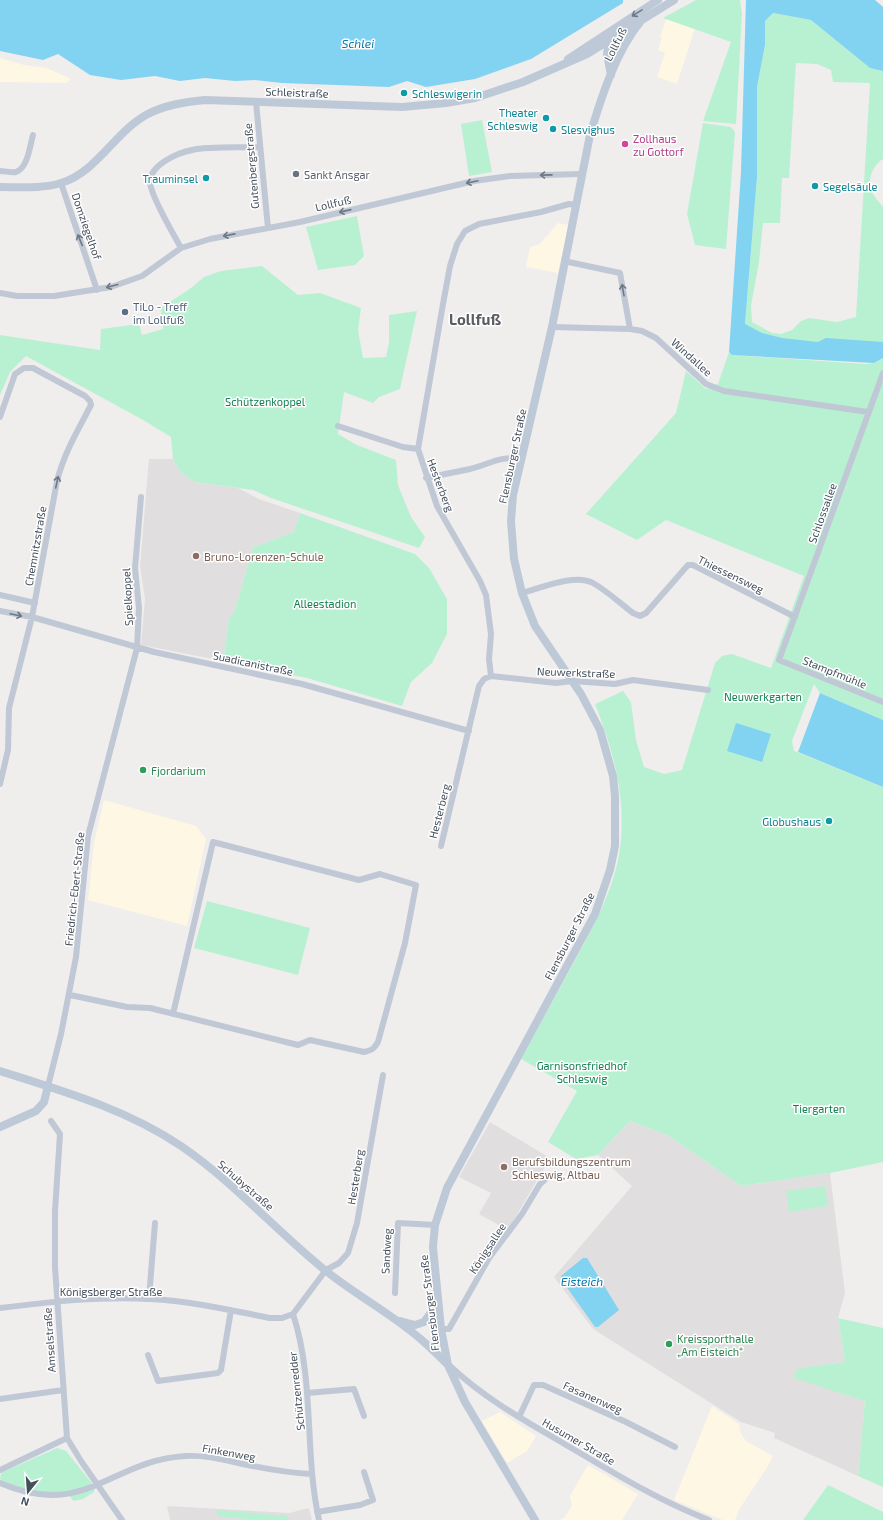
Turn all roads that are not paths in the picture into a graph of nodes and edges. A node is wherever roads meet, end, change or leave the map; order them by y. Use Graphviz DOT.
graph roads {
  1 [pos="658,0"];
  2 [pos="674,0"];
  3 [pos="640,21"];
  4 [pos="615,27"];
  5 [pos="608,42"];
  6 [pos="587,54"];
  7 [pos="607,54"];
  8 [pos="554,69"];
  9 [pos="611,77"];
  10 [pos="256,102"];
  11 [pos="33,135"];
  12 [pos="259,147"];
  13 [pos="0,171"];
  14 [pos="581,174"];
  15 [pos="61,183"];
  16 [pos="0,187"];
  17 [pos="576,205"];
  18 [pos="268,228"];
  19 [pos="181,248"];
  20 [pos="564,261"];
  21 [pos="97,290"];
  22 [pos="0,293"];
  23 [pos="552,327"];
  24 [pos="630,329"];
  25 [pos="883,373"];
  26 [pos="868,412"];
  27 [pos="0,417"];
  28 [pos="338,426"];
  29 [pos="418,449"];
  30 [pos="522,460"];
  31 [pos="426,478"];
  32 [pos="141,496"];
  33 [pos="522,593"];
  34 [pos="0,595"];
  35 [pos="35,603"];
  36 [pos="0,611"];
  37 [pos="32,617"];
  38 [pos="795,617"];
  39 [pos="137,648"];
  40 [pos="779,660"];
  41 [pos="491,676"];
  42 [pos="572,681"];
  43 [pos="708,690"];
  44 [pos="883,702"];
  45 [pos="469,731"];
  46 [pos="0,784"];
  47 [pos="441,846"];
  48 [pos="70,995"];
  49 [pos="173,1014"];
  50 [pos="0,1071"];
  51 [pos="383,1075"];
  52 [pos="48,1086"];
  53 [pos="51,1121"];
  54 [pos="0,1127"];
  55 [pos="550,1175"];
  56 [pos="155,1223"];
  57 [pos="435,1226"];
  58 [pos="326,1270"];
  59 [pos="436,1288"];
  60 [pos="395,1293"];
  61 [pos="149,1298"];
  62 [pos="56,1301"];
  63 [pos="0,1308"];
  64 [pos="231,1310"];
  65 [pos="293,1314"];
  66 [pos="393,1319"];
  67 [pos="441,1329"];
  68 [pos="148,1355"];
  69 [pos="448,1365"];
  70 [pos="62,1390"];
  71 [pos="307,1393"];
  72 [pos="0,1399"];
  73 [pos="364,1416"];
  74 [pos="519,1417"];
  75 [pos="67,1438"];
  76 [pos="675,1447"];
  77 [pos="0,1470"];
  78 [pos="364,1472"];
  79 [pos="312,1474"];
  80 [pos="0,1483"];
  81 [pos="100,1493"];
  82 [pos="25,1499"];
  83 [pos="317,1512"];
  84 [pos="122,1520"];
  85 [pos="319,1520"];
  86 [pos="535,1520"];
  87 [pos="707,1520"];
  1 -- 4 [label="street, Schleistraße, one-way"];
  2 -- 3 [label="street, Schleistraße"];
  3 -- 5 [label="street, Schleistraße"];
  3 -- 9 [label="street, Lollfuß"];
  4 -- 5 [label="street"];
  4 -- 8 [label="street, Schleistraße"];
  5 -- 6 [label="street, Schleistraße"];
  5 -- 7 [label="street, Lollfuß"];
  6 -- 7 [label="street, Lollfuß"];
  6 -- 8 [label="street, Schleistraße"];
  7 -- 9 [label="street, Lollfuß"];
  8 -- 10 [label="street, Schleistraße"];
  9 -- 14 [label="street, Lollfuß"];
  10 -- 12 [label="street, Gutenbergstraße"];
  10 -- 15 [label="street, Schleistraße"];
  11 -- 13 [label="street"];
  12 -- 18 [label="street, Gutenbergstraße"];
  12 -- 19 [label="street"];
  14 -- 17 [label="street, Flensburger Straße"];
  14 -- 18 [label="street, Lollfuß, one-way"];
  15 -- 16 [label="street, Domziegelhof"];
  21 -- 15 [label="street, Domziegelhof, one-way"];
  17 -- 20 [label="street, Flensburger Straße"];
  17 -- 29 [label="street, Hesterberg"];
  18 -- 19 [label="street, Lollfuß, one-way"];
  19 -- 21 [label="street, Lollfuß, one-way"];
  20 -- 23 [label="street, Flensburger Straße"];
  24 -- 20 [label="street, one-way"];
  21 -- 22 [label="street, Lollfuß"];
  23 -- 24 [label="street, Windallee"];
  23 -- 30 [label="street, Flensburger Straße"];
  24 -- 26 [label="street, Windallee"];
  25 -- 26 [label="street, Schlossallee"];
  26 -- 38 [label="street, Schlossallee"];
  35 -- 27 [label="street, Chemnitzstraße, one-way"];
  28 -- 29 [label="street"];
  29 -- 31 [label="street, Hesterberg"];
  30 -- 31 [label="street"];
  30 -- 33 [label="street, Flensburger Straße"];
  31 -- 41 [label="street, Hesterberg"];
  32 -- 39 [label="street, Spielkoppel"];
  33 -- 38 [label="street, Thiessensweg"];
  33 -- 42 [label="street, Flensburger Straße"];
  34 -- 35 [label="street"];
  35 -- 37 [label="street, Chemnitzstraße"];
  36 -- 37 [label="street, Suadicanistraße, one-way"];
  37 -- 39 [label="street, Suadicanistraße"];
  37 -- 46 [label="street, Chemnitzstraße"];
  38 -- 40 [label="street, Schlossallee"];
  39 -- 45 [label="street, Suadicanistraße"];
  39 -- 48 [label="street, Friedrich-Ebert-Straße"];
  40 -- 44 [label="street, Stampfmühle"];
  41 -- 42 [label="street, Neuwerkstraße"];
  41 -- 45 [label="street, Hesterberg"];
  42 -- 43 [label="street, Neuwerkstraße"];
  42 -- 57 [label="street, Flensburger Straße"];
  45 -- 47 [label="street, Hesterberg"];
  48 -- 49 [label="street"];
  48 -- 52 [label="street, Friedrich-Ebert-Straße"];
  49 -- 49 [label="street"];
  50 -- 52 [label="street, Schubystraße"];
  51 -- 58 [label="street, Hesterberg"];
  52 -- 54 [label="street"];
  52 -- 58 [label="street, Schubystraße"];
  53 -- 62 [label="street, Amselstraße"];
  55 -- 67 [label="street, Königsallee"];
  56 -- 61 [label="street"];
  57 -- 59 [label="street, Flensburger Straße"];
  57 -- 60 [label="street, Sandweg"];
  58 -- 65 [label="street"];
  58 -- 66 [label="street, Schubystraße"];
  59 -- 66 [label="street"];
  59 -- 67 [label="street, Flensburger Straße"];
  61 -- 62 [label="street, Königsberger Straße"];
  61 -- 64 [label="street, Königsberger Straße"];
  62 -- 63 [label="street, Königsberger Straße"];
  62 -- 70 [label="street, Amselstraße"];
  64 -- 65 [label="street, Königsberger Straße"];
  64 -- 68 [label="street"];
  65 -- 71 [label="street, Schützenredder"];
  66 -- 69 [label="street, Schubystraße"];
  67 -- 69 [label="street, Flensburger Straße"];
  69 -- 74 [label="street, Husumer Straße"];
  69 -- 86 [label="street, Flensburger Straße"];
  70 -- 72 [label="street"];
  70 -- 75 [label="street, Amselstraße"];
  71 -- 73 [label="street"];
  71 -- 79 [label="street, Schützenredder"];
  74 -- 76 [label="street, Fasanenweg"];
  74 -- 87 [label="street, Husumer Straße"];
  75 -- 77 [label="street"];
  75 -- 81 [label="street, Amselstraße"];
  78 -- 83 [label="street"];
  79 -- 81 [label="street, Finkenweg"];
  79 -- 83 [label="street, Schützenredder"];
  80 -- 82 [label="street"];
  81 -- 84 [label="street, Amselstraße"];
  83 -- 85 [label="street, Schützenredder"];
}
